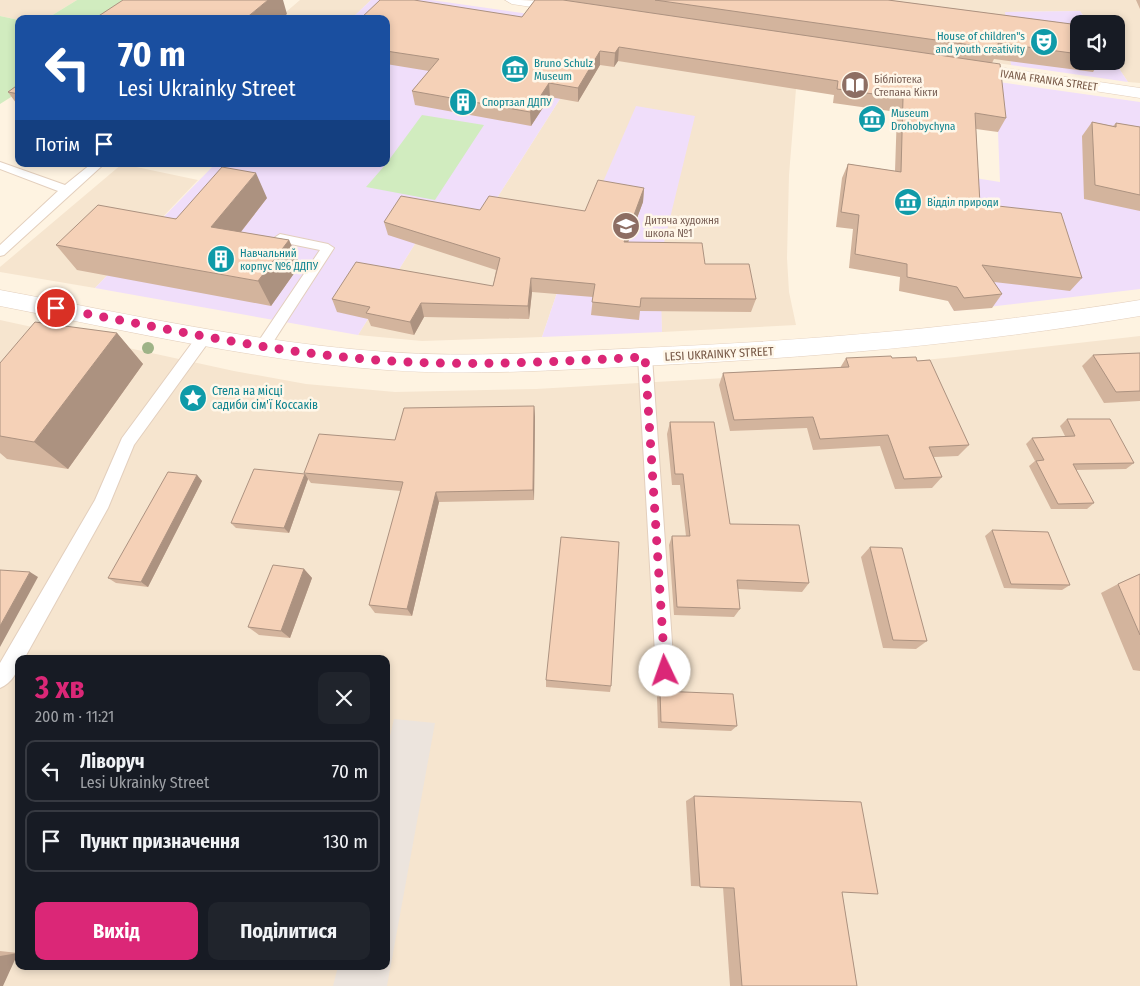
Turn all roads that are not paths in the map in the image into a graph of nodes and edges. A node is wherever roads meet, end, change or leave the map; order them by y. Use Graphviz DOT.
graph roads {
  1 [pos="512,0"];
  2 [pos="590,12"];
  3 [pos="952,66"];
  4 [pos="1140,93"];
  5 [pos="0,165"];
  6 [pos="94,167"];
  7 [pos="66,190"];
  8 [pos="280,238"];
  9 [pos="0,252"];
  10 [pos="0,298"];
  11 [pos="1140,308"];
  12 [pos="205,336"];
  13 [pos="263,346"];
  14 [pos="645,357"];
  15 [pos="15,655"];
  16 [pos="15,656"];
  17 [pos="665,671"];
  18 [pos="0,678"];
  1 -- 2 [label="street"];
  3 -- 4 [label="street, IVANA FRANKA STREET"];
  5 -- 7 [label="lane"];
  6 -- 7 [label="lane"];
  7 -- 9 [label="lane"];
  8 -- 13 [label="lane"];
  10 -- 12 [label="street, LESI UKRAINKY STREET"];
  11 -- 14 [label="street, LESI UKRAINKY STREET"];
  12 -- 13 [label="street, LESI UKRAINKY STREET"];
  12 -- 15 [label="lane"];
  13 -- 14 [label="street, LESI UKRAINKY STREET"];
  14 -- 17 [label="lane"];
  16 -- 18 [label="lane"];
}
